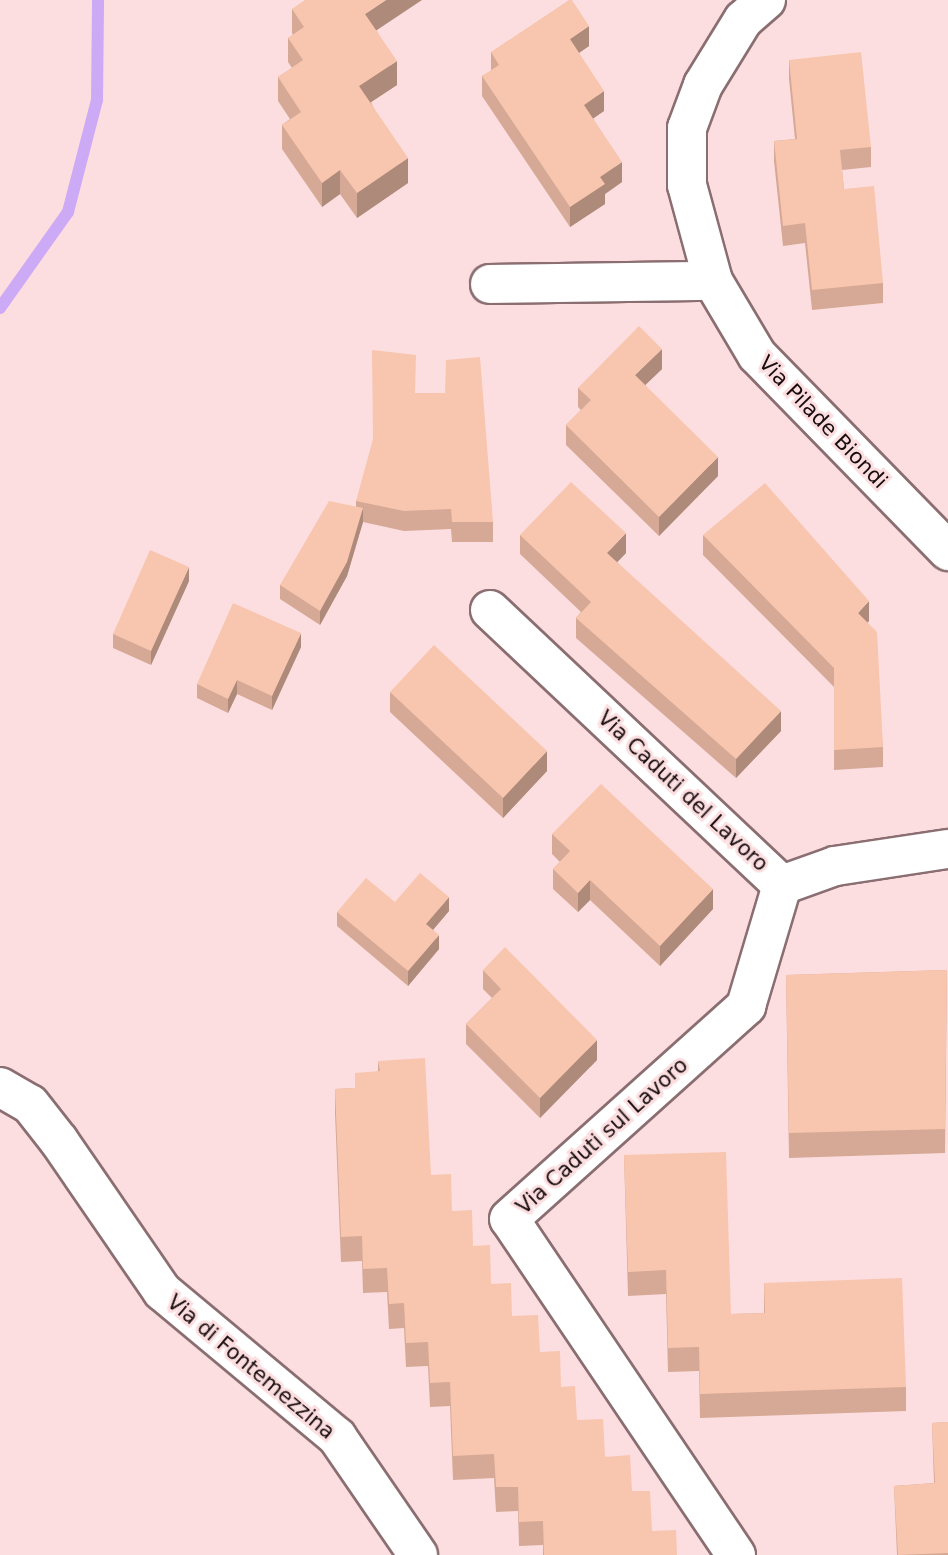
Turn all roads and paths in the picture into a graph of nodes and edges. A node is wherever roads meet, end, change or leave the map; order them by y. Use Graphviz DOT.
graph roads {
  1 [pos="766,0"];
  2 [pos="713,281"];
  3 [pos="490,284"];
  4 [pos="948,551"];
  5 [pos="490,610"];
  6 [pos="948,849"];
  7 [pos="782,885"];
  8 [pos="0,1087"];
  9 [pos="418,1555"];
  10 [pos="736,1555"];
  1 -- 2 [label="street, Via Pilade Biondi"];
  2 -- 3 [label="street"];
  2 -- 4 [label="street, Via Pilade Biondi"];
  5 -- 7 [label="street, Via Caduti del Lavoro"];
  6 -- 7 [label="street, Via Caduti del Lavoro"];
  7 -- 10 [label="street, Via Caduti sul Lavoro"];
  8 -- 9 [label="street, Via di Fontemezzina"];
}
